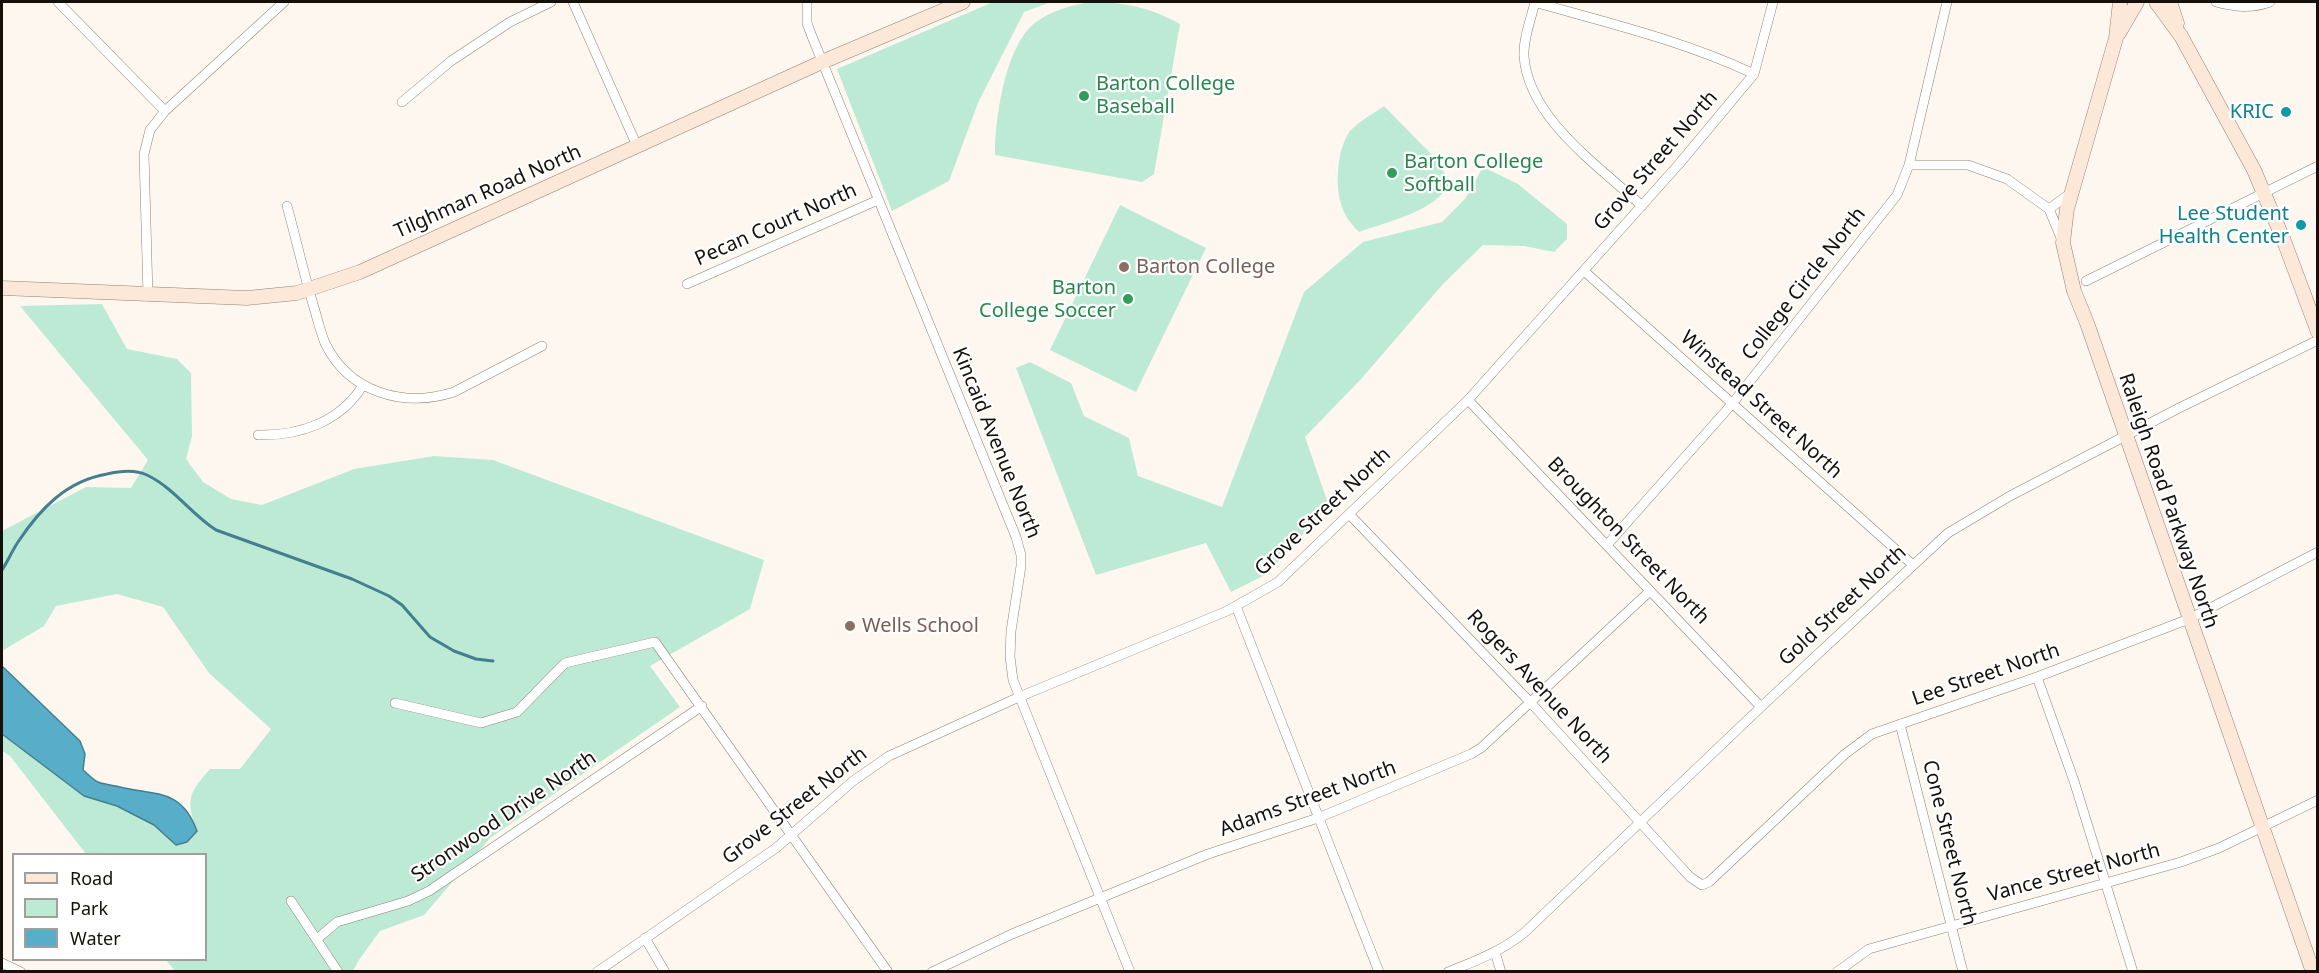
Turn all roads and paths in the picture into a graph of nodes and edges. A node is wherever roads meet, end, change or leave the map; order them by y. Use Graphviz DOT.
graph roads {
  1 [pos="58,2"];
  2 [pos="284,2"];
  3 [pos="551,2"];
  4 [pos="573,2"];
  5 [pos="807,2"];
  6 [pos="963,2"];
  7 [pos="1534,2"];
  8 [pos="1773,2"];
  9 [pos="1947,2"];
  10 [pos="2120,2"];
  11 [pos="2137,2"];
  12 [pos="2156,2"];
  13 [pos="2170,2"];
  14 [pos="2216,2"];
  15 [pos="2270,2"];
  16 [pos="2181,36"];
  17 [pos="2116,38"];
  18 [pos="822,62"];
  19 [pos="1754,74"];
  20 [pos="402,102"];
  21 [pos="165,111"];
  22 [pos="638,146"];
  23 [pos="1908,165"];
  24 [pos="2318,166"];
  25 [pos="2072,192"];
  26 [pos="2264,193"];
  27 [pos="878,200"];
  28 [pos="287,206"];
  29 [pos="1642,206"];
  30 [pos="2049,209"];
  31 [pos="2063,243"];
  32 [pos="1584,271"];
  33 [pos="2086,280"];
  34 [pos="687,284"];
  35 [pos="2,288"];
  36 [pos="309,290"];
  37 [pos="148,295"];
  38 [pos="2318,332"];
  39 [pos="2318,340"];
  40 [pos="542,346"];
  41 [pos="363,385"];
  42 [pos="1468,400"];
  43 [pos="1732,404"];
  44 [pos="258,435"];
  45 [pos="2125,436"];
  46 [pos="1349,514"];
  47 [pos="1606,545"];
  48 [pos="2318,552"];
  49 [pos="1913,565"];
  50 [pos="1650,591"];
  51 [pos="1236,606"];
  52 [pos="2189,619"];
  53 [pos="2037,677"];
  54 [pos="1019,697"];
  55 [pos="395,703"];
  56 [pos="1531,703"];
  57 [pos="702,706"];
  58 [pos="1761,707"];
  59 [pos="1900,724"];
  60 [pos="2318,800"];
  61 [pos="1318,818"];
  62 [pos="1640,821"];
  63 [pos="2263,827"];
  64 [pos="793,835"];
  65 [pos="2108,884"];
  66 [pos="1702,885"];
  67 [pos="1101,898"];
  68 [pos="291,901"];
  69 [pos="1951,926"];
  70 [pos="645,938"];
  71 [pos="317,939"];
  72 [pos="1495,952"];
  73 [pos="2,963"];
  74 [pos="21,972"];
  75 [pos="338,972"];
  76 [pos="597,972"];
  77 [pos="664,972"];
  78 [pos="888,972"];
  79 [pos="932,972"];
  80 [pos="1130,972"];
  81 [pos="1379,972"];
  82 [pos="1448,972"];
  83 [pos="1501,972"];
  84 [pos="1837,972"];
  85 [pos="1963,972"];
  86 [pos="2133,972"];
  87 [pos="2313,972"];
  1 -- 21 [label="street"];
  2 -- 21 [label="street"];
  3 -- 20 [label="street"];
  4 -- 22 [label="street"];
  5 -- 18 [label="street, Kincaid Avenue North"];
  6 -- 18 [label="street, Tilghman Road North"];
  7 -- 19 [label="street"];
  7 -- 29 [label="street"];
  8 -- 19 [label="street, Grove Street North"];
  9 -- 23 [label="street, College Circle North"];
  10 -- 17 [label="street, Raleigh Road Parkway North"];
  11 -- 17 [label="street, Raleigh Road Parkway North"];
  12 -- 16 [label="street"];
  13 -- 16 [label="street"];
  14 -- 15 [label="street"];
  16 -- 26 [label="street"];
  17 -- 25 [label="street, Raleigh Road Parkway North"];
  18 -- 22 [label="street, Tilghman Road North"];
  18 -- 27 [label="street, Kincaid Avenue North"];
  19 -- 29 [label="street, Grove Street North"];
  21 -- 37 [label="street"];
  22 -- 36 [label="street, Tilghman Road North"];
  23 -- 30 [label="street"];
  23 -- 43 [label="street, College Circle North"];
  24 -- 26 [label="street"];
  25 -- 30 [label="street"];
  25 -- 31 [label="street, Raleigh Road Parkway North"];
  26 -- 33 [label="street"];
  26 -- 38 [label="street"];
  27 -- 34 [label="street, Pecan Court North"];
  27 -- 54 [label="street, Kincaid Avenue North"];
  28 -- 36 [label="street"];
  29 -- 32 [label="street, Grove Street North"];
  30 -- 31 [label="street"];
  31 -- 45 [label="street, Raleigh Road Parkway North"];
  32 -- 42 [label="street, Grove Street North"];
  32 -- 43 [label="street, Winstead Street North"];
  35 -- 37 [label="street, Tilghman Road North"];
  36 -- 37 [label="street, Tilghman Road North"];
  36 -- 41 [label="street"];
  39 -- 45 [label="street, Gold Street North"];
  40 -- 41 [label="street"];
  41 -- 44 [label="street"];
  42 -- 46 [label="street, Grove Street North"];
  42 -- 47 [label="street, Broughton Street North"];
  43 -- 47 [label="street, College Circle North"];
  43 -- 49 [label="street, Winstead Street North"];
  45 -- 49 [label="street, Gold Street North"];
  45 -- 52 [label="street, Raleigh Road Parkway North"];
  46 -- 51 [label="street, Grove Street North"];
  46 -- 56 [label="street, Rogers Avenue North"];
  47 -- 50 [label="street, Broughton Street North"];
  48 -- 52 [label="street, Lee Street North"];
  49 -- 58 [label="street, Gold Street North"];
  50 -- 56 [label="street, Adams Street North"];
  50 -- 58 [label="street, Broughton Street North"];
  51 -- 54 [label="street, Grove Street North"];
  51 -- 61 [label="street"];
  52 -- 53 [label="street, Lee Street North"];
  52 -- 63 [label="street, Raleigh Road Parkway North"];
  53 -- 59 [label="street, Lee Street North"];
  53 -- 65 [label="street"];
  54 -- 64 [label="street, Grove Street North"];
  54 -- 67 [label="street, Kincaid Avenue North"];
  55 -- 57 [label="street"];
  56 -- 61 [label="street, Adams Street North"];
  56 -- 62 [label="street, Rogers Avenue North"];
  57 -- 64 [label="street"];
  57 -- 71 [label="street, Stronwood Drive North"];
  58 -- 62 [label="street, Gold Street North"];
  59 -- 66 [label="street, Lee Street North"];
  59 -- 69 [label="street, Cone Street North"];
  60 -- 63 [label="street, Vance Street North"];
  61 -- 67 [label="street, Adams Street North"];
  61 -- 81 [label="street"];
  62 -- 66 [label="street, Rogers Avenue North"];
  62 -- 72 [label="street, Gold Street North"];
  63 -- 65 [label="street, Vance Street North"];
  63 -- 87 [label="street, Raleigh Road Parkway North"];
  64 -- 70 [label="street, Grove Street North"];
  64 -- 78 [label="street"];
  65 -- 69 [label="street, Vance Street North"];
  65 -- 86 [label="street"];
  67 -- 79 [label="street, Adams Street North"];
  67 -- 80 [label="street, Kincaid Avenue North"];
  68 -- 71 [label="street"];
  69 -- 84 [label="street, Vance Street North"];
  69 -- 85 [label="street, Cone Street North"];
  70 -- 76 [label="street, Grove Street North"];
  70 -- 77 [label="street"];
  71 -- 75 [label="street"];
  72 -- 82 [label="street, Gold Street North"];
  72 -- 83 [label="street"];
  73 -- 74 [label="street"];
}
